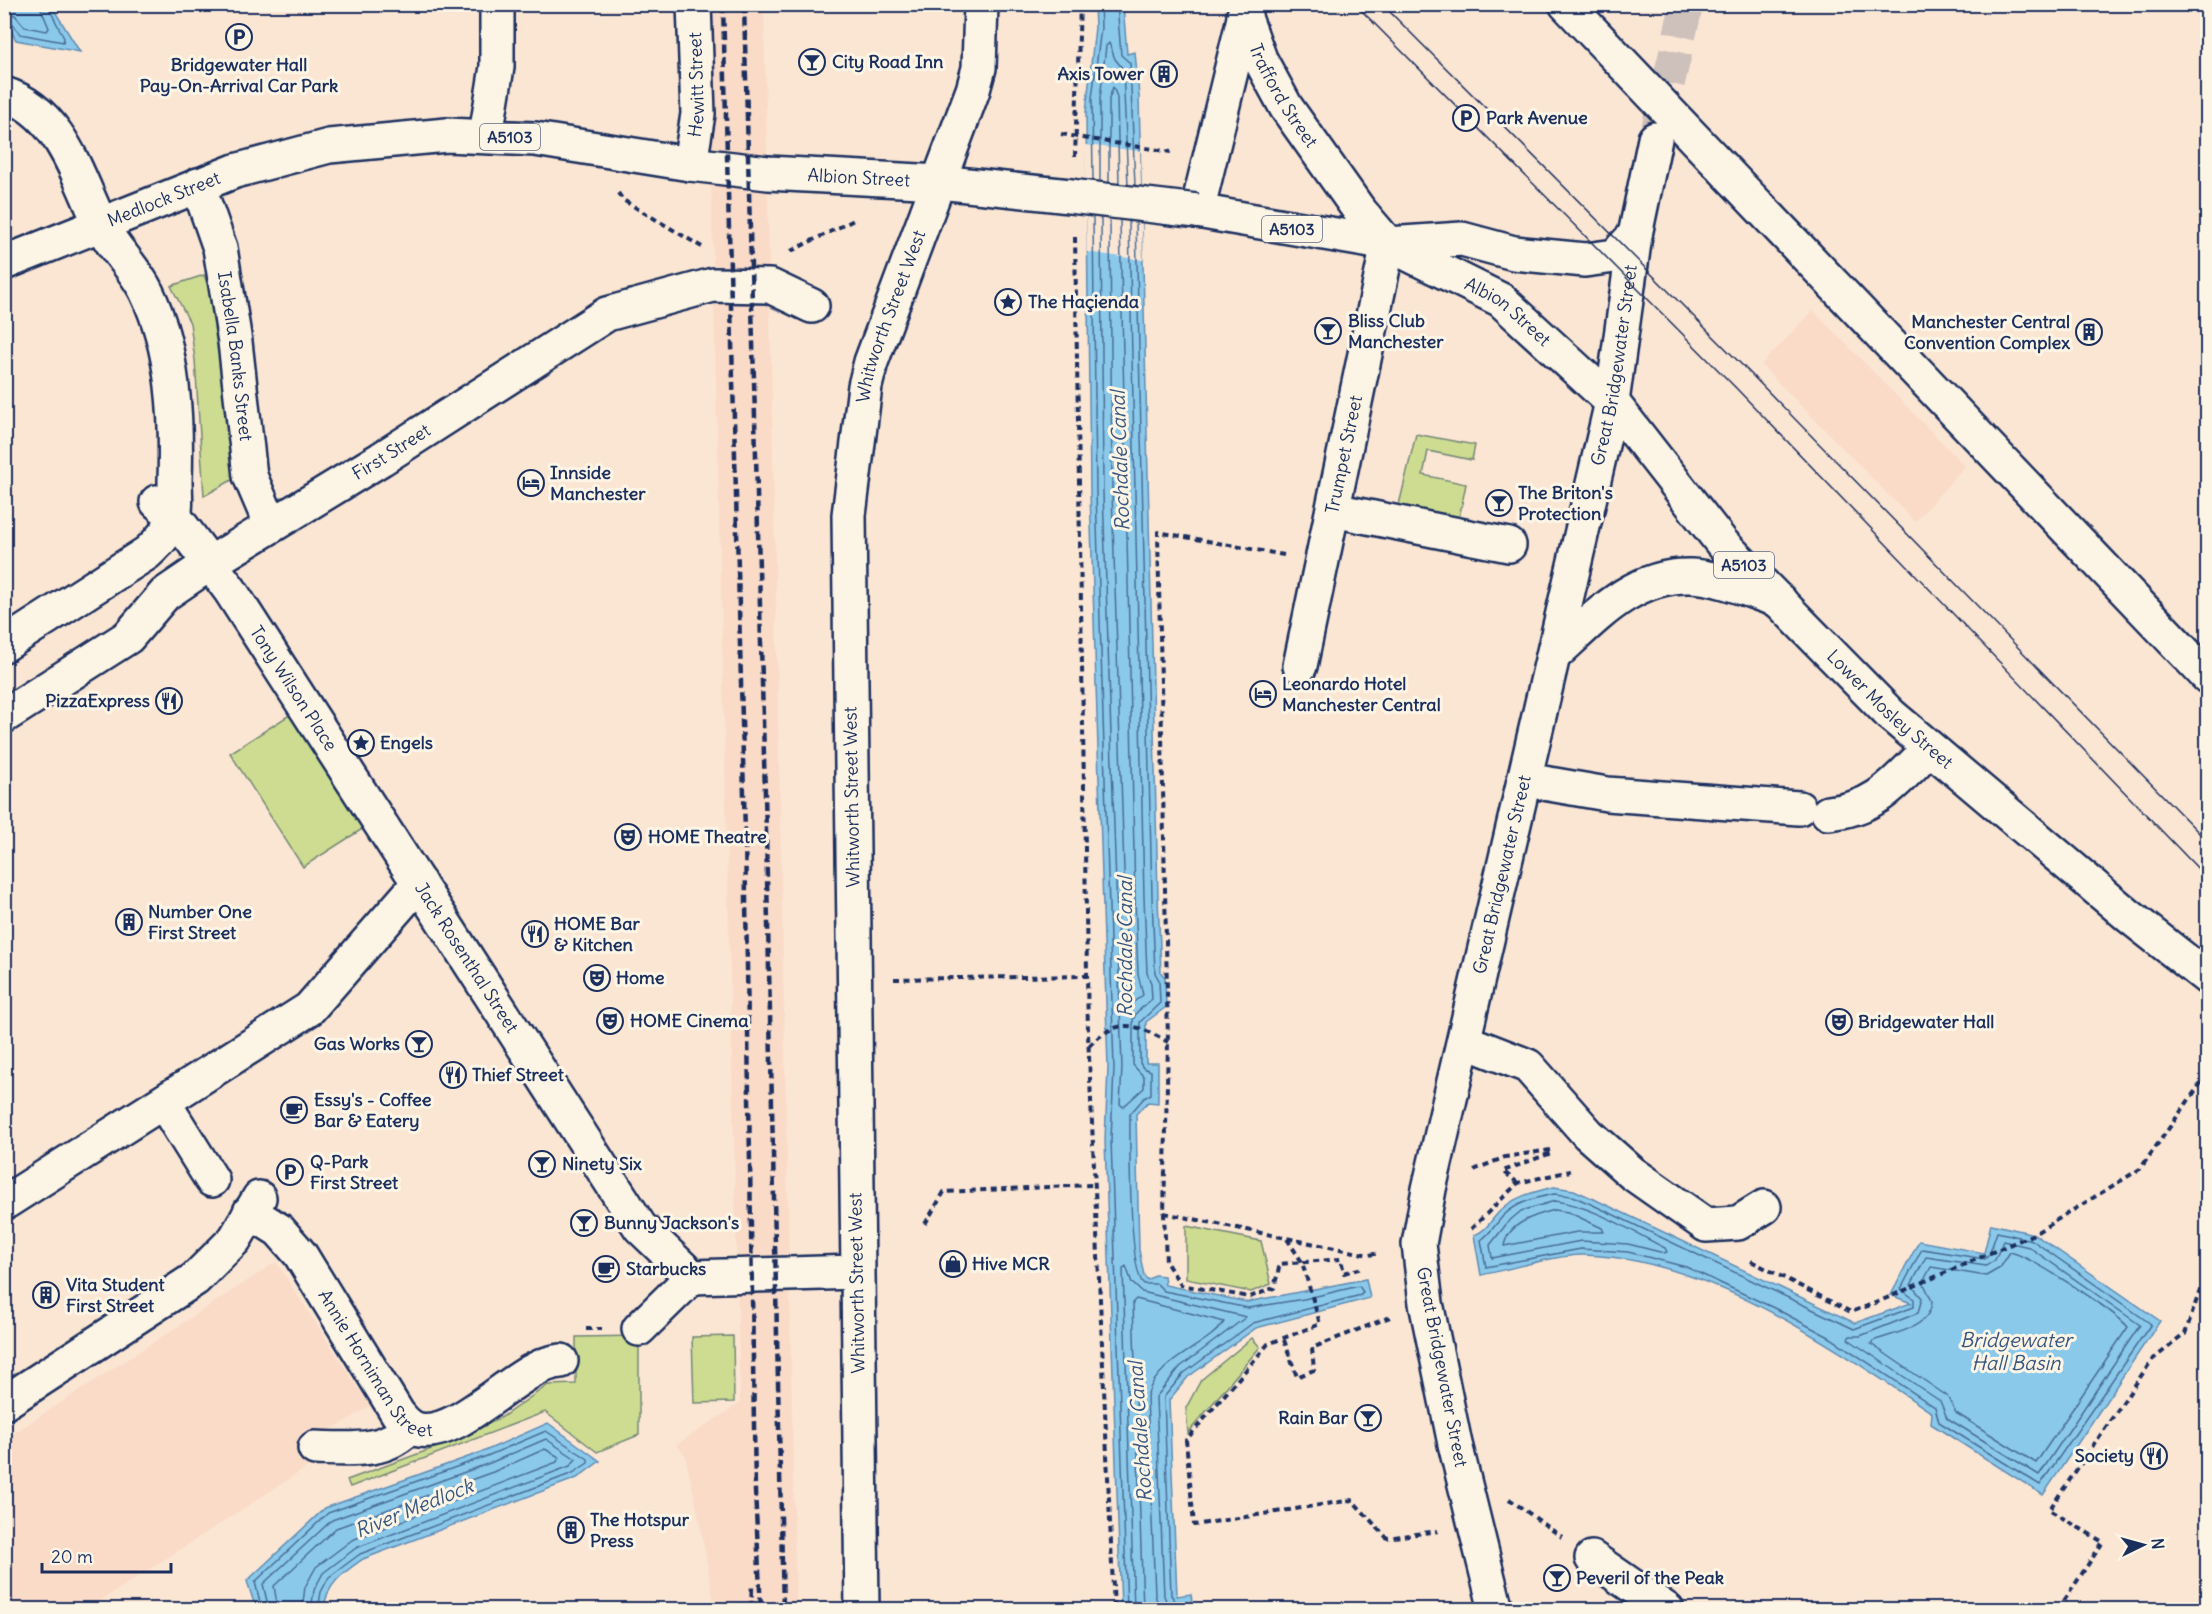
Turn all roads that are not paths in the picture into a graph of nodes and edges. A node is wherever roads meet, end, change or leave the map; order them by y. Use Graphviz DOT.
graph roads {
  1 [pos="497,4"];
  2 [pos="694,4"];
  3 [pos="981,4"];
  4 [pos="1566,4"];
  5 [pos="1246,10"];
  6 [pos="4,94"];
  7 [pos="486,135"];
  8 [pos="1655,139"];
  9 [pos="329,146"];
  10 [pos="690,164"];
  11 [pos="939,182"];
  12 [pos="198,185"];
  13 [pos="1197,211"];
  14 [pos="100,224"];
  15 [pos="1635,235"];
  16 [pos="1388,244"];
  17 [pos="4,263"];
  18 [pos="812,306"];
  19 [pos="1611,402"];
  20 [pos="166,509"];
  21 [pos="1333,510"];
  22 [pos="271,525"];
  23 [pos="1509,545"];
  24 [pos="212,562"];
  25 [pos="1780,601"];
  26 [pos="4,645"];
  27 [pos="1555,654"];
  28 [pos="1300,666"];
  29 [pos="2208,677"];
  30 [pos="4,716"];
  31 [pos="1929,749"];
  32 [pos="1526,780"];
  33 [pos="419,883"];
  34 [pos="2208,978"];
  35 [pos="1464,1041"];
  36 [pos="164,1103"];
  37 [pos="212,1180"];
  38 [pos="4,1203"];
  39 [pos="1764,1208"];
  40 [pos="856,1272"];
  41 [pos="692,1277"];
  42 [pos="639,1329"];
  43 [pos="561,1361"];
  44 [pos="4,1403"];
  45 [pos="410,1426"];
  46 [pos="315,1448"];
  47 [pos="1592,1558"];
  48 [pos="862,1610"];
  49 [pos="1496,1610"];
  50 [pos="1667,1610"];
  1 -- 7 [label="street"];
  2 -- 10 [label="street, Hewitt Street"];
  3 -- 11 [label="street, Whitworth Street West"];
  4 -- 29 [label="street"];
  5 -- 13 [label="street, Trafford Street"];
  5 -- 16 [label="street, Trafford Street"];
  6 -- 14 [label="street"];
  7 -- 9 [label="street, Albion Street / A5103"];
  7 -- 10 [label="street, Albion Street / A5103"];
  8 -- 15 [label="street, Great Bridgewater Street"];
  9 -- 12 [label="street, Medlock Street / A5103"];
  10 -- 11 [label="street, Albion Street / A5103"];
  11 -- 13 [label="street, Albion Street / A5103, bridge"];
  11 -- 40 [label="street, Whitworth Street West"];
  12 -- 14 [label="street, Medlock Street / A5103"];
  12 -- 22 [label="street, Isabella Banks Street"];
  13 -- 16 [label="street, Albion Street / A5103"];
  14 -- 17 [label="street, Medlock Street / A5103"];
  14 -- 20 [label="street"];
  15 -- 16 [label="street, Albion Street"];
  15 -- 19 [label="street, Great Bridgewater Street"];
  16 -- 19 [label="street, Albion Street / A5103"];
  16 -- 21 [label="street, Trumpet Street"];
  18 -- 22 [label="street, First Street"];
  19 -- 25 [label="street, Lower Mosley Street / A5103"];
  19 -- 27 [label="street, Great Bridgewater Street"];
  20 -- 24 [label="street, Tony Wilson Place"];
  20 -- 26 [label="street"];
  21 -- 23 [label="street"];
  21 -- 28 [label="street, Trumpet Street"];
  22 -- 24 [label="street, First Street"];
  24 -- 30 [label="street, First Street"];
  24 -- 33 [label="street, Tony Wilson Place"];
  25 -- 27 [label="street"];
  25 -- 31 [label="street, Lower Mosley Street / A5103"];
  27 -- 32 [label="street, Great Bridgewater Street"];
  31 -- 32 [label="street"];
  31 -- 34 [label="street, Lower Mosley Street / A5103"];
  32 -- 35 [label="street, Great Bridgewater Street"];
  33 -- 36 [label="street, Jack Rosenthal Street"];
  33 -- 41 [label="street, Jack Rosenthal Street"];
  35 -- 39 [label="street"];
  35 -- 49 [label="street, Great Bridgewater Street"];
  36 -- 37 [label="street"];
  36 -- 38 [label="street, Jack Rosenthal Street"];
  40 -- 41 [label="street"];
  40 -- 48 [label="street, Whitworth Street West"];
  41 -- 42 [label="street"];
  43 -- 45 [label="street, Annie Horniman Street"];
  44 -- 45 [label="street, Annie Horniman Street"];
  45 -- 46 [label="street"];
  47 -- 50 [label="street"];
}
